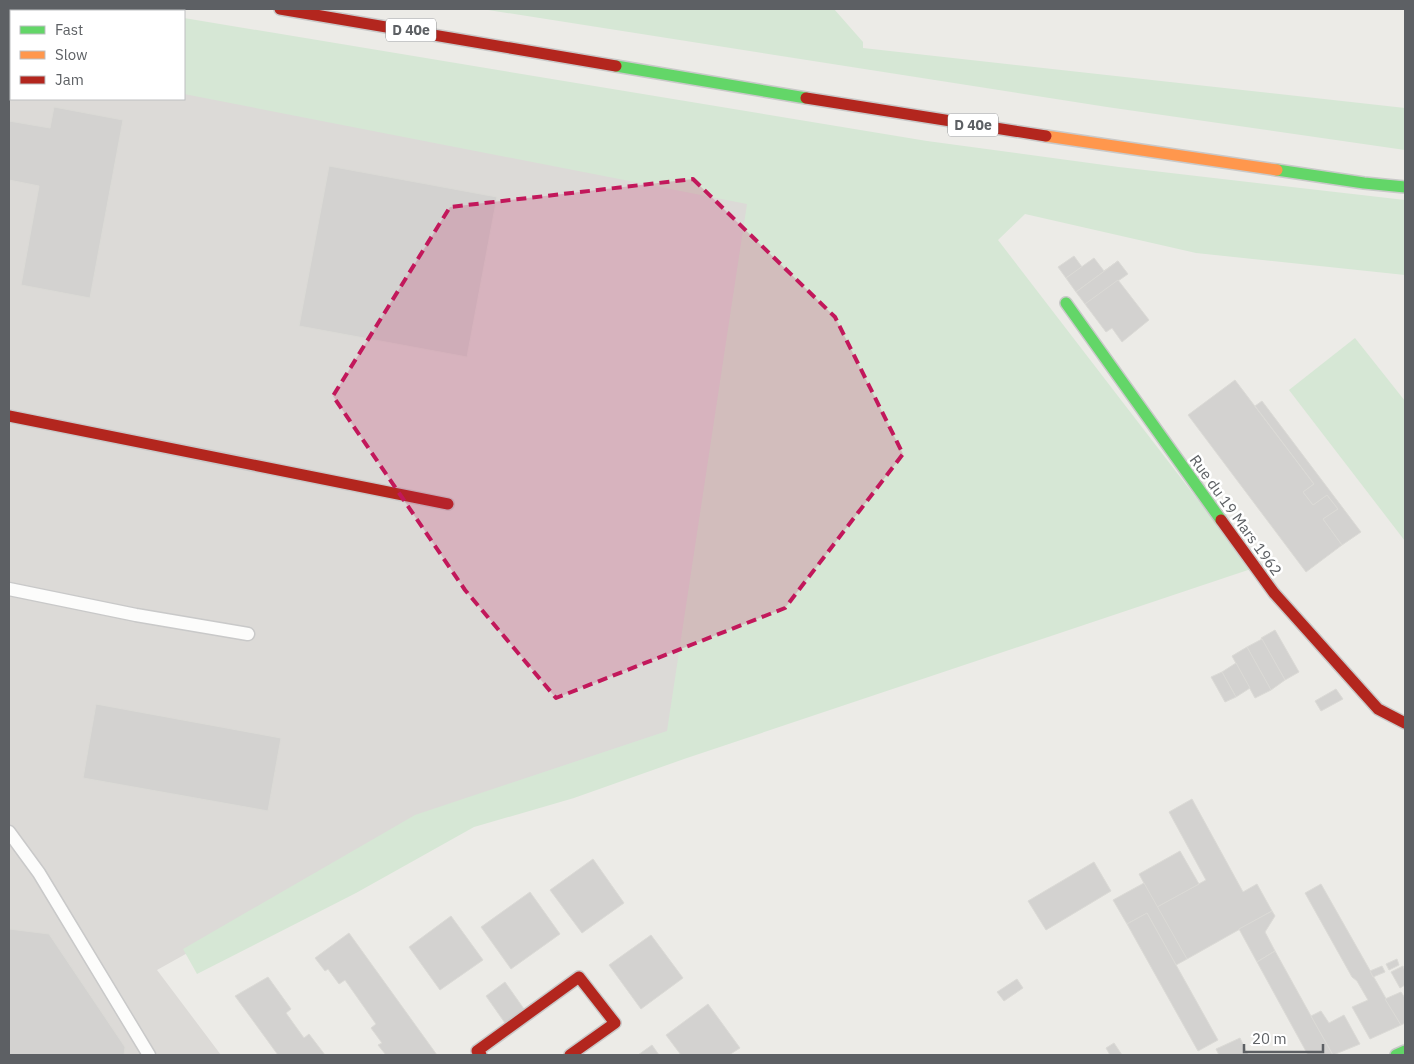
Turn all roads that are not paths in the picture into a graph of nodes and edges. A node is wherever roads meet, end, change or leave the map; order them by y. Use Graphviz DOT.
graph roads {
  1 [pos="280,9"];
  2 [pos="1405,188"];
  3 [pos="1066,303"];
  4 [pos="9,416"];
  5 [pos="448,504"];
  6 [pos="9,589"];
  7 [pos="248,634"];
  8 [pos="1405,723"];
  9 [pos="9,832"];
  10 [pos="1405,1051"];
  11 [pos="149,1055"];
  12 [pos="481,1055"];
  13 [pos="570,1055"];
  14 [pos="1397,1055"];
  1 -- 2 [label="street, D 40e"];
  3 -- 8 [label="street, Rue du 19 Mars 1962"];
  4 -- 5 [label="street"];
  6 -- 7 [label="lane"];
  9 -- 11 [label="lane"];
  10 -- 14 [label="street"];
  12 -- 13 [label="street"];
}
